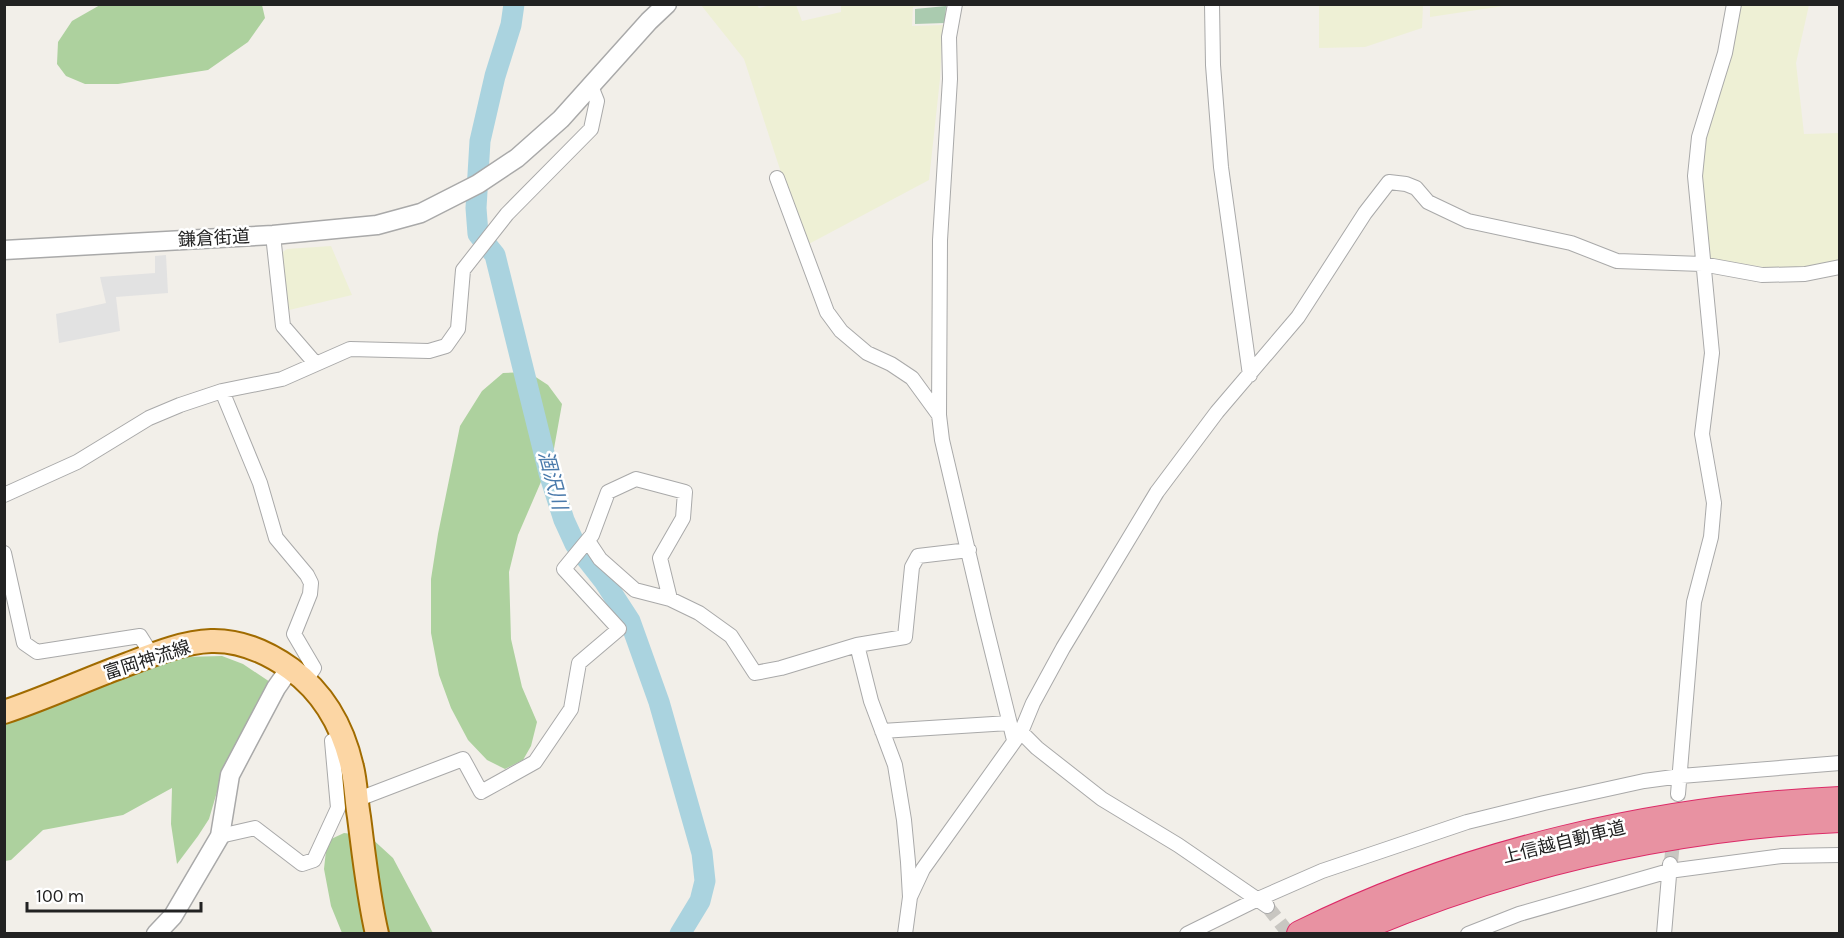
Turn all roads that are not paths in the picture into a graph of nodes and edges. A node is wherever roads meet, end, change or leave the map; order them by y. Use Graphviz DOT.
graph roads {
  1 [pos="667,4"];
  2 [pos="955,4"];
  3 [pos="1212,4"];
  4 [pos="1734,4"];
  5 [pos="591,86"];
  6 [pos="777,178"];
  7 [pos="273,235"];
  8 [pos="4,250"];
  9 [pos="1702,264"];
  10 [pos="1839,267"];
  11 [pos="315,363"];
  12 [pos="1250,375"];
  13 [pos="222,392"];
  14 [pos="939,415"];
  15 [pos="4,495"];
  16 [pos="588,541"];
  17 [pos="969,550"];
  18 [pos="4,553"];
  19 [pos="670,599"];
  20 [pos="856,645"];
  21 [pos="152,655"];
  22 [pos="298,674"];
  23 [pos="4,712"];
  24 [pos="1009,723"];
  25 [pos="882,731"];
  26 [pos="342,735"];
  27 [pos="1018,736"];
  28 [pos="1839,763"];
  29 [pos="1681,776"];
  30 [pos="1678,795"];
  31 [pos="356,800"];
  32 [pos="1839,800"];
  33 [pos="1839,819"];
  34 [pos="220,836"];
  35 [pos="1839,855"];
  36 [pos="1670,866"];
  37 [pos="910,897"];
  38 [pos="1262,902"];
  39 [pos="156,933"];
  40 [pos="377,933"];
  41 [pos="905,933"];
  42 [pos="1187,933"];
  43 [pos="1300,933"];
  44 [pos="1346,933"];
  45 [pos="1468,933"];
  46 [pos="1664,933"];
  1 -- 5 [label="street"];
  2 -- 14 [label="street"];
  3 -- 12 [label="street"];
  4 -- 9 [label="street"];
  5 -- 7 [label="street, 鎌倉街道"];
  5 -- 11 [label="street"];
  6 -- 14 [label="street"];
  7 -- 8 [label="street, 鎌倉街道"];
  7 -- 11 [label="street"];
  9 -- 10 [label="street"];
  9 -- 12 [label="street"];
  9 -- 29 [label="street"];
  11 -- 13 [label="street"];
  12 -- 27 [label="street"];
  13 -- 15 [label="street"];
  13 -- 22 [label="street"];
  14 -- 17 [label="street"];
  16 -- 19 [label="street"];
  16 -- 19 [label="street"];
  16 -- 31 [label="street"];
  17 -- 20 [label="street"];
  17 -- 24 [label="street"];
  18 -- 21 [label="street"];
  19 -- 20 [label="street"];
  20 -- 25 [label="street"];
  21 -- 22 [label="main road, 富岡神流線"];
  21 -- 23 [label="main road, 富岡神流線"];
  22 -- 26 [label="main road, 富岡神流線"];
  22 -- 34 [label="street"];
  24 -- 25 [label="street"];
  24 -- 27 [label="street"];
  25 -- 37 [label="street"];
  26 -- 31 [label="main road, 富岡神流線"];
  26 -- 34 [label="street"];
  27 -- 37 [label="street"];
  27 -- 38 [label="street"];
  28 -- 29 [label="street"];
  29 -- 30 [label="street"];
  29 -- 38 [label="street"];
  31 -- 40 [label="main road, 富岡神流線"];
  32 -- 43 [label="highway, 上信越自動車道"];
  33 -- 44 [label="highway, 上信越自動車道"];
  34 -- 39 [label="street"];
  35 -- 36 [label="street"];
  36 -- 45 [label="street"];
  36 -- 46 [label="street"];
  37 -- 41 [label="street"];
  38 -- 42 [label="street"];
}
